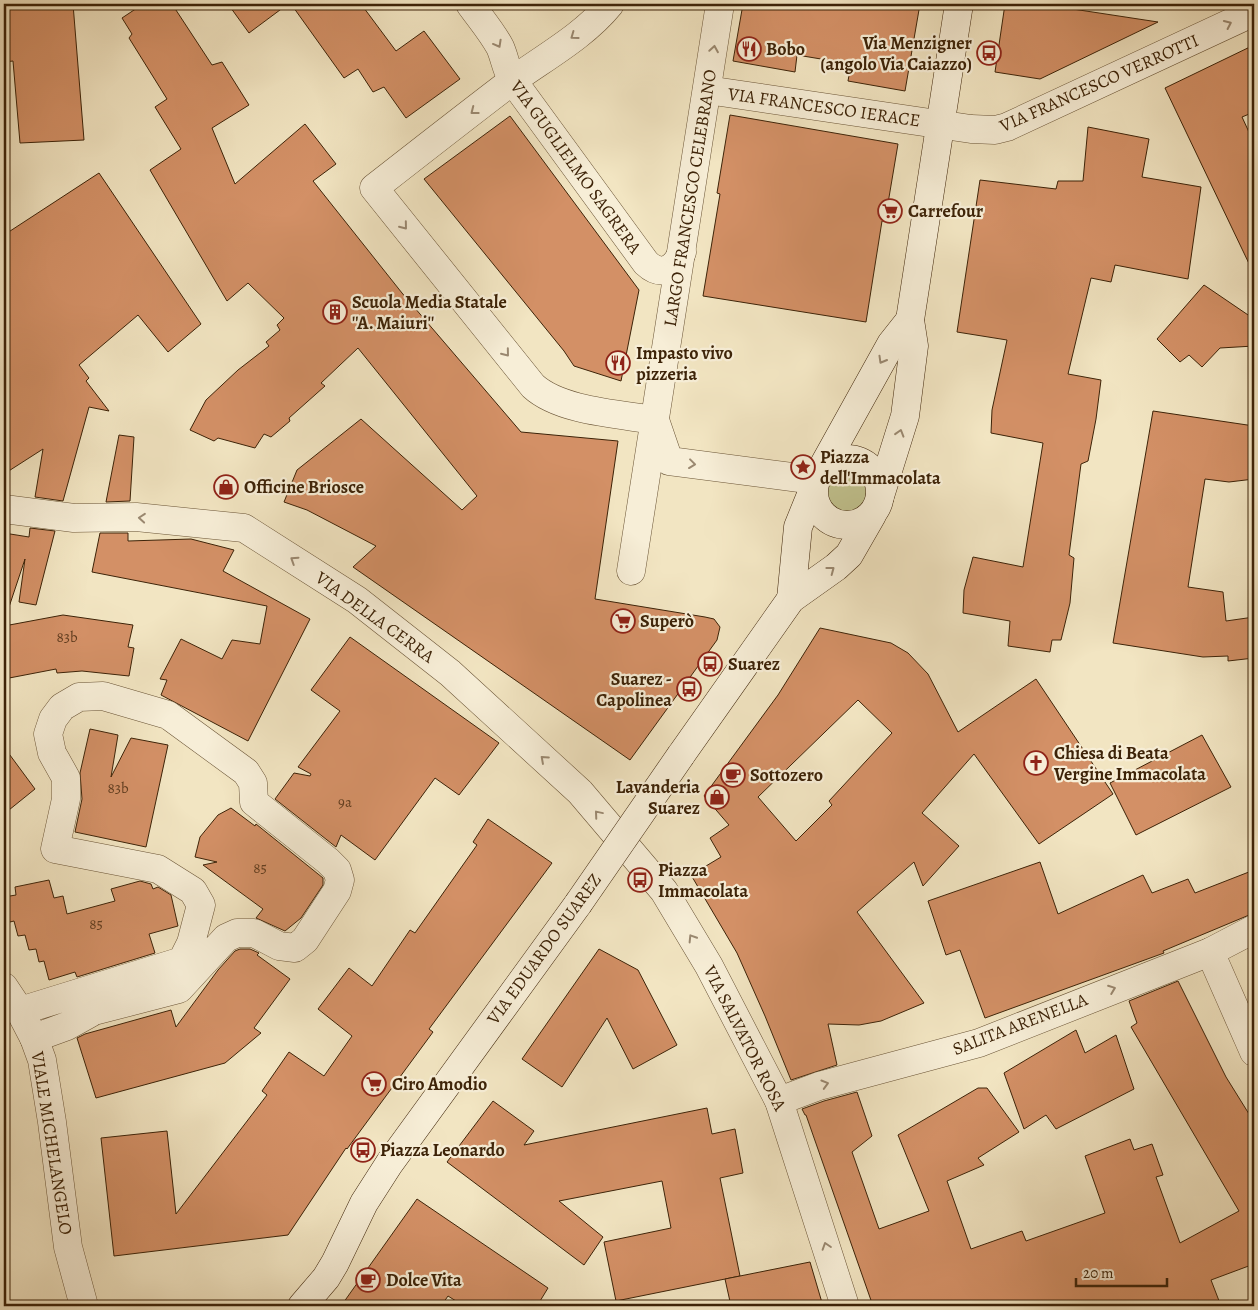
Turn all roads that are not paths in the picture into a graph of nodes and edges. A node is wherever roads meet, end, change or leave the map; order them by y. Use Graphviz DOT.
graph roads {
  1 [pos="470,4"];
  2 [pos="610,4"];
  3 [pos="720,4"];
  4 [pos="959,4"];
  5 [pos="1254,12"];
  6 [pos="513,81"];
  7 [pos="707,90"];
  8 [pos="940,124"];
  9 [pos="682,252"];
  10 [pos="910,320"];
  11 [pos="655,420"];
  12 [pos="816,480"];
  13 [pos="876,505"];
  14 [pos="4,509"];
  15 [pos="632,571"];
  16 [pos="792,599"];
  17 [pos="664,891"];
  18 [pos="1254,929"];
  19 [pos="1210,952"];
  20 [pos="4,987"];
  21 [pos="20,1011"];
  22 [pos="34,1038"];
  23 [pos="1254,1052"];
  24 [pos="779,1101"];
  25 [pos="68,1247"];
  26 [pos="301,1305"];
  27 [pos="66,1306"];
  28 [pos="84,1306"];
  29 [pos="845,1306"];
  1 -- 6 [label="street, VIA GUGLIELMO SAGRERA, one-way"];
  2 -- 6 [label="street, one-way"];
  7 -- 3 [label="street, LARGO FRANCESCO CELEBRANO, one-way"];
  4 -- 8 [label="street"];
  8 -- 5 [label="street, VIA FRANCESCO VERROTTI, one-way"];
  6 -- 9 [label="street, VIA GUGLIELMO SAGRERA"];
  6 -- 11 [label="street, one-way"];
  7 -- 8 [label="street, VIA FRANCESCO IERACE"];
  7 -- 9 [label="street, LARGO FRANCESCO CELEBRANO"];
  8 -- 10 [label="street"];
  9 -- 11 [label="street, LARGO FRANCESCO CELEBRANO"];
  10 -- 12 [label="street, one-way"];
  13 -- 10 [label="street, one-way"];
  11 -- 12 [label="street, one-way"];
  11 -- 15 [label="street, LARGO FRANCESCO CELEBRANO"];
  12 -- 13 [label="street"];
  12 -- 13 [label="street"];
  12 -- 16 [label="street"];
  16 -- 13 [label="street, one-way"];
  17 -- 14 [label="street, VIA DELLA CERRA, one-way"];
  16 -- 26 [label="street, VIA EDUARDO SUAREZ, bridge"];
  24 -- 17 [label="street, VIA SALVATOR ROSA, one-way"];
  18 -- 19 [label="street, SALITA ARENELLA"];
  19 -- 23 [label="street"];
  24 -- 19 [label="street, SALITA ARENELLA, one-way"];
  20 -- 21 [label="street, VIALE MICHELANGELO"];
  21 -- 22 [label="street, VIALE MICHELANGELO"];
  21 -- 22 [label="street"];
  22 -- 25 [label="street, VIALE MICHELANGELO"];
  29 -- 24 [label="street, VIA SALVATOR ROSA, one-way"];
  25 -- 27 [label="street"];
  25 -- 28 [label="street"];
}
